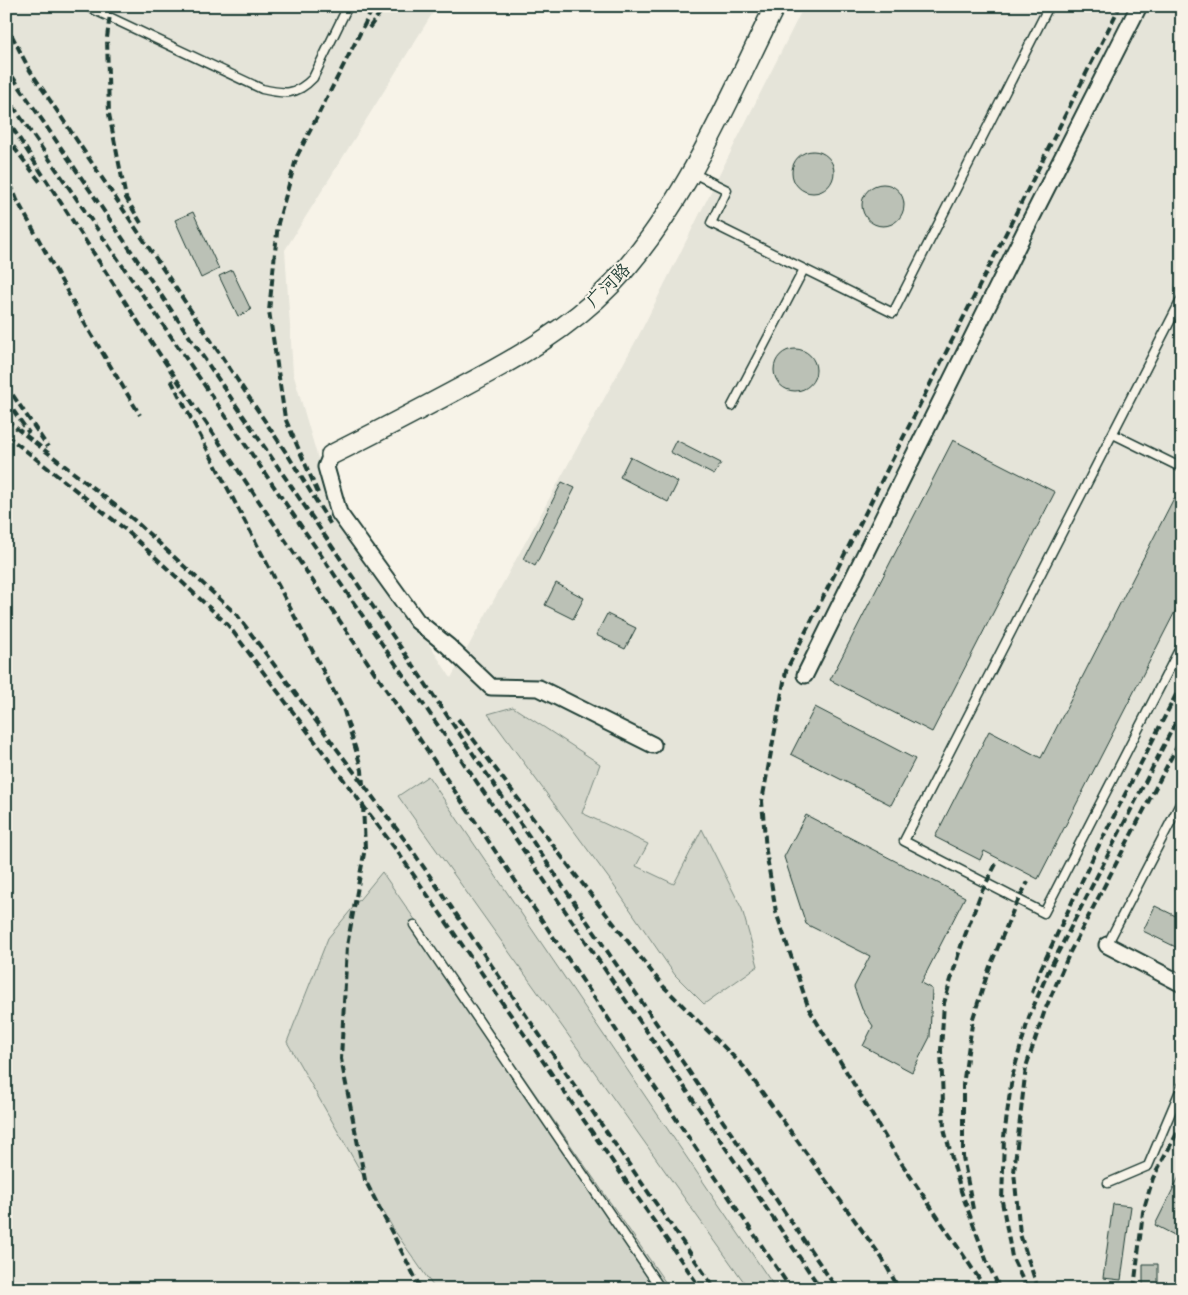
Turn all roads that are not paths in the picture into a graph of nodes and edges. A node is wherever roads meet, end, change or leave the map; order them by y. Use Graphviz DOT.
graph roads {
  1 [pos="86,6"];
  2 [pos="348,6"];
  3 [pos="775,6"];
  4 [pos="1049,6"];
  5 [pos="1139,6"];
  6 [pos="691,172"];
  7 [pos="804,269"];
  8 [pos="1182,298"];
  9 [pos="732,406"];
  10 [pos="1113,434"];
  11 [pos="332,456"];
  12 [pos="1182,468"];
  13 [pos="1182,644"];
  14 [pos="805,675"];
  15 [pos="653,745"];
  16 [pos="1182,800"];
  17 [pos="414,925"];
  18 [pos="1107,945"];
  19 [pos="1182,984"];
  20 [pos="1182,1086"];
  21 [pos="1108,1183"];
  22 [pos="661,1289"];
  1 -- 2 [label="lane"];
  3 -- 6 [label="street, 广河路"];
  4 -- 7 [label="lane"];
  5 -- 14 [label="street"];
  6 -- 7 [label="lane"];
  6 -- 11 [label="street, 广河路"];
  7 -- 9 [label="lane"];
  8 -- 10 [label="lane"];
  10 -- 12 [label="lane"];
  10 -- 13 [label="lane"];
  11 -- 15 [label="street"];
  16 -- 18 [label="lane"];
  17 -- 22 [label="lane"];
  18 -- 19 [label="street"];
  20 -- 21 [label="lane"];
}
